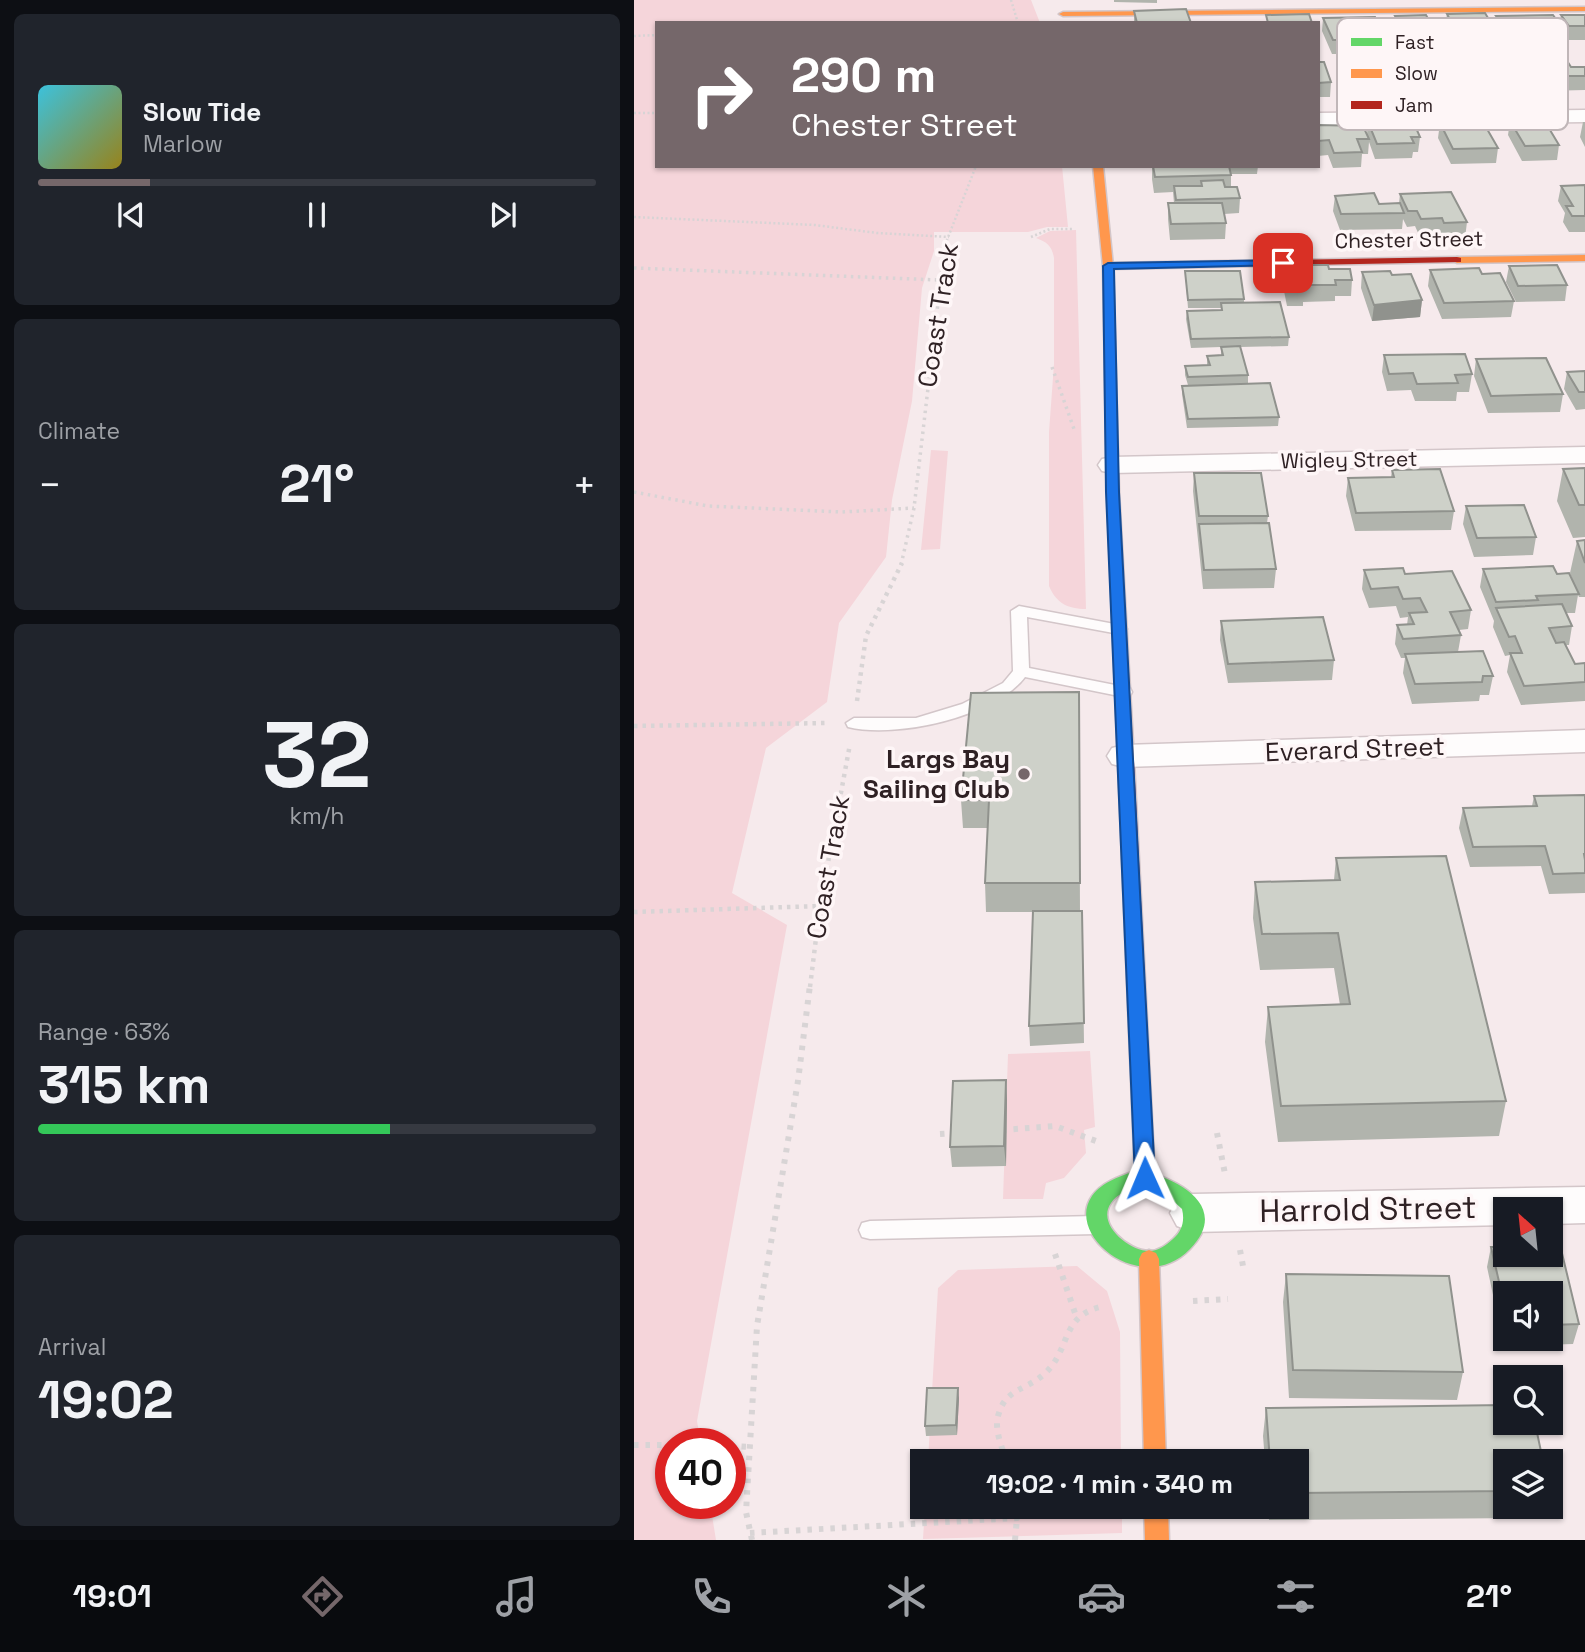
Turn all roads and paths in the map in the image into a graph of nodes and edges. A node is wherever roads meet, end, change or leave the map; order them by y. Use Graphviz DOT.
graph roads {
  1 [pos="1011,0"];
  2 [pos="1585,9"];
  3 [pos="1062,12"];
  4 [pos="1017,21"];
  5 [pos="655,35"];
  6 [pos="634,36"];
  7 [pos="634,113"];
  8 [pos="655,114"];
  9 [pos="975,168"];
  10 [pos="1098,168"];
  11 [pos="634,216"];
  12 [pos="1066,229"];
  13 [pos="949,237"];
  14 [pos="1031,237"];
  15 [pos="1585,258"];
  16 [pos="1108,266"];
  17 [pos="634,268"];
  18 [pos="939,280"];
  19 [pos="1052,367"];
  20 [pos="1085,429"];
  21 [pos="1585,455"];
  22 [pos="1112,465"];
  23 [pos="634,492"];
  24 [pos="914,508"];
  25 [pos="1119,629"];
  26 [pos="1021,671"];
  27 [pos="1123,692"];
  28 [pos="854,723"];
  29 [pos="634,726"];
  30 [pos="1585,741"];
  31 [pos="1125,756"];
  32 [pos="820,906"];
  33 [pos="634,912"];
  34 [pos="991,1130"];
  35 [pos="965,1132"];
  36 [pos="1217,1133"];
  37 [pos="940,1134"];
  38 [pos="1096,1141"];
  39 [pos="1145,1178"];
  40 [pos="1226,1179"];
  41 [pos="1585,1205"];
  42 [pos="1193,1213"];
  43 [pos="1096,1225"];
  44 [pos="870,1230"];
  45 [pos="1240,1250"];
  46 [pos="1054,1253"];
  47 [pos="1149,1259"];
  48 [pos="1243,1266"];
  49 [pos="1227,1299"];
  50 [pos="1189,1301"];
  51 [pos="1109,1305"];
  52 [pos="1076,1316"];
  53 [pos="634,1445"];
  54 [pos="655,1446"];
  55 [pos="746,1447"];
  56 [pos="750,1447"];
  57 [pos="1003,1449"];
  58 [pos="1155,1449"];
  59 [pos="1002,1519"];
  60 [pos="1017,1519"];
  61 [pos="1156,1519"];
  62 [pos="751,1536"];
  63 [pos="1016,1540"];
  64 [pos="1157,1540"];
  1 -- 4 [label="path"];
  2 -- 3 [label="street"];
  5 -- 6 [label="path"];
  7 -- 8 [label="path"];
  9 -- 13 [label="path, Coast Track"];
  10 -- 16 [label="street"];
  11 -- 13 [label="path"];
  12 -- 14 [label="path"];
  13 -- 18 [label="path, Coast Track"];
  15 -- 16 [label="street, Chester Street"];
  16 -- 22 [label="street"];
  17 -- 18 [label="path"];
  18 -- 24 [label="path, Coast Track"];
  19 -- 20 [label="path"];
  21 -- 22 [label="street, Wigley Street"];
  22 -- 25 [label="street"];
  23 -- 24 [label="path"];
  24 -- 28 [label="path, Coast Track"];
  25 -- 26 [label="lane"];
  25 -- 27 [label="street"];
  26 -- 27 [label="lane"];
  26 -- 28 [label="lane"];
  27 -- 31 [label="street"];
  28 -- 29 [label="path"];
  28 -- 32 [label="path, Coast Track"];
  30 -- 31 [label="street, Everard Street"];
  31 -- 39 [label="street"];
  32 -- 33 [label="path"];
  32 -- 56 [label="path, Coast Track"];
  34 -- 38 [label="path"];
  35 -- 37 [label="path"];
  36 -- 40 [label="path"];
  39 -- 42 [label="street"];
  39 -- 43 [label="street"];
  41 -- 42 [label="street, Harrold Street"];
  42 -- 47 [label="street"];
  43 -- 44 [label="lane"];
  43 -- 47 [label="street"];
  45 -- 48 [label="path"];
  46 -- 52 [label="path"];
  47 -- 58 [label="street"];
  49 -- 50 [label="path"];
  51 -- 52 [label="path"];
  52 -- 57 [label="path"];
  53 -- 54 [label="path"];
  55 -- 56 [label="path"];
  56 -- 62 [label="path, Coast Track"];
  59 -- 62 [label="path"];
  60 -- 63 [label="path"];
  61 -- 64 [label="street"];
}
